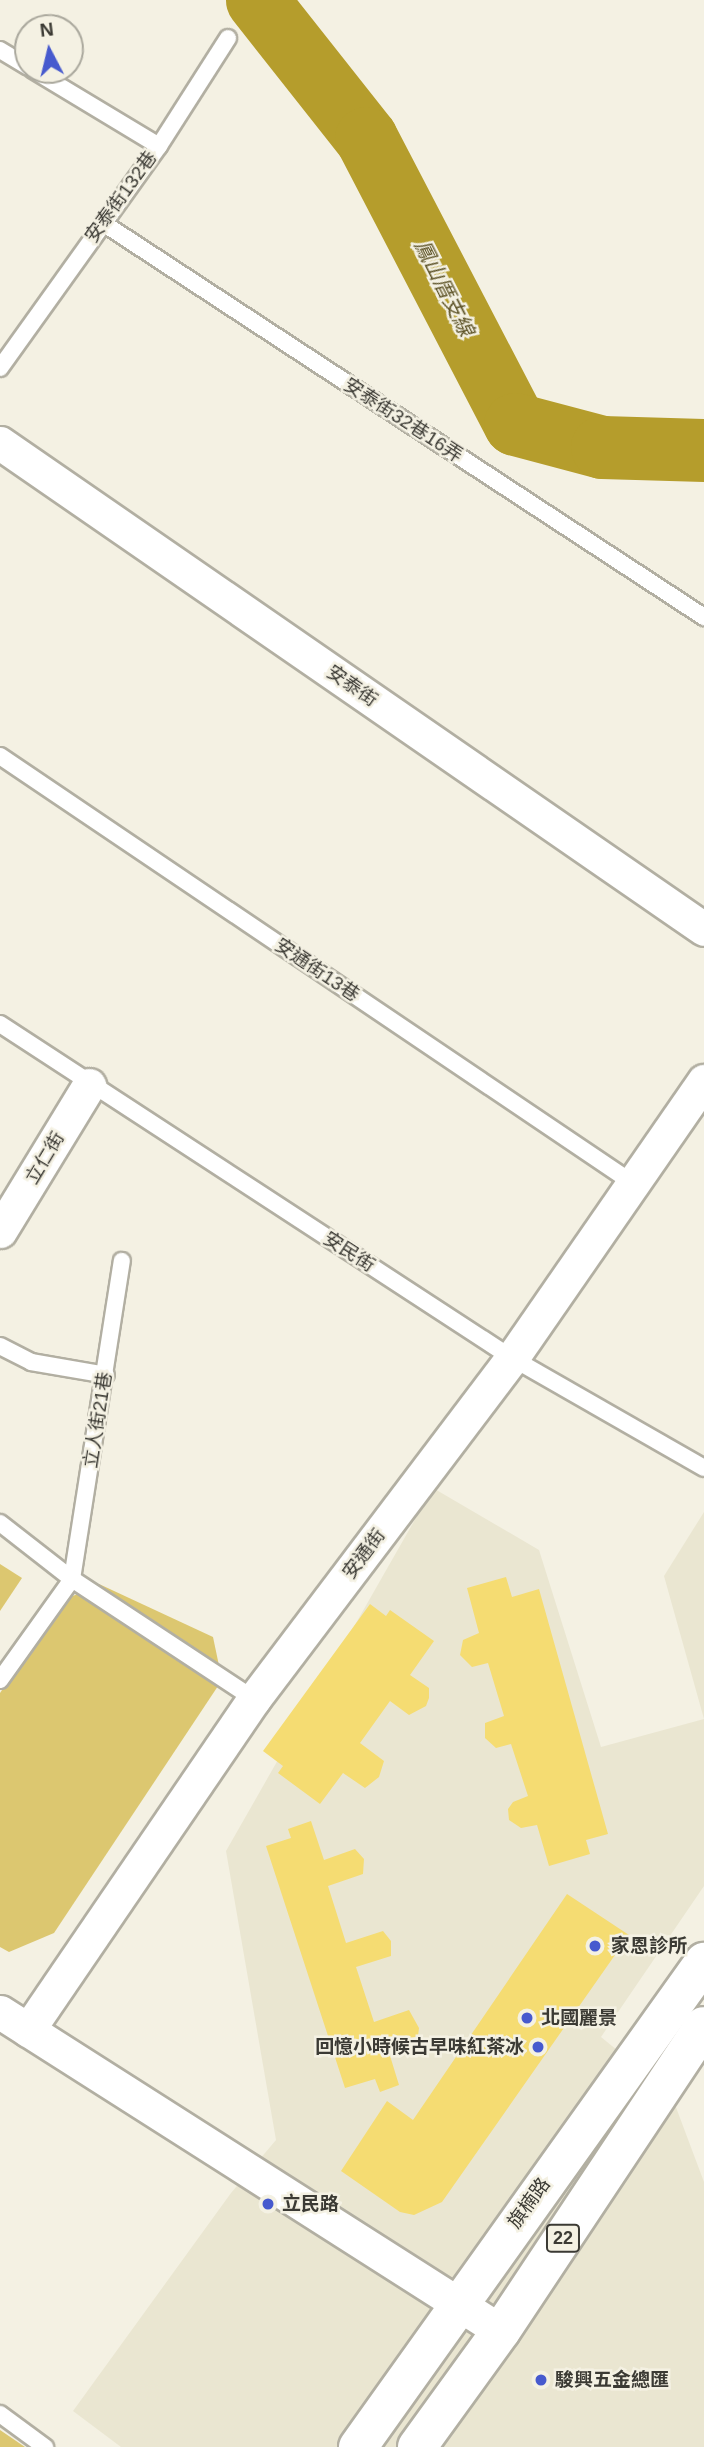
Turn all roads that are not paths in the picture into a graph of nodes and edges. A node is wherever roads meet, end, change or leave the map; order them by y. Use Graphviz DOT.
graph roads {
  1 [pos="228,38"];
  2 [pos="56,84"];
  3 [pos="159,146"];
  4 [pos="103,223"];
  5 [pos="0,368"];
  6 [pos="0,443"];
  7 [pos="704,618"];
  8 [pos="0,756"];
  9 [pos="704,929"];
  10 [pos="0,1024"];
  11 [pos="704,1082"];
  12 [pos="89,1085"];
  13 [pos="634,1184"];
  14 [pos="0,1231"];
  15 [pos="122,1261"];
  16 [pos="0,1346"];
  17 [pos="512,1358"];
  18 [pos="106,1375"];
  19 [pos="702,1464"];
  20 [pos="0,1522"];
  21 [pos="72,1579"];
  22 [pos="0,1680"];
  23 [pos="254,1699"];
  24 [pos="704,1962"];
  25 [pos="0,2012"];
  26 [pos="704,2026"];
  27 [pos="28,2030"];
  28 [pos="457,2304"];
  29 [pos="501,2331"];
  30 [pos="0,2414"];
  31 [pos="45,2447"];
  32 [pos="358,2447"];
  33 [pos="417,2447"];
  1 -- 3 [label="lane"];
  2 -- 3 [label="lane, 安泰街132巷"];
  3 -- 4 [label="lane, 安泰街132巷"];
  4 -- 5 [label="lane, 安泰街132巷"];
  4 -- 7 [label="lane, 安泰街32巷16弄"];
  6 -- 9 [label="street, 安泰街"];
  8 -- 13 [label="lane, 安通街13巷"];
  10 -- 12 [label="lane, 安民街"];
  11 -- 13 [label="street, 安通街"];
  12 -- 14 [label="street, 立仁街"];
  12 -- 17 [label="lane, 安民街"];
  13 -- 17 [label="street, 安通街"];
  15 -- 18 [label="lane, 立人街21巷"];
  16 -- 18 [label="lane"];
  17 -- 19 [label="lane, 安民街"];
  17 -- 23 [label="street, 安通街"];
  18 -- 21 [label="lane, 立人街21巷"];
  20 -- 21 [label="lane"];
  21 -- 22 [label="lane"];
  21 -- 23 [label="lane"];
  23 -- 27 [label="street, 安通街"];
  24 -- 28 [label="main road, 旗楠路 / 22"];
  25 -- 27 [label="street"];
  26 -- 29 [label="main road, 22"];
  27 -- 28 [label="street"];
  28 -- 29 [label="street"];
  28 -- 32 [label="main road, 旗楠路 / 22"];
  29 -- 33 [label="main road, 22"];
  30 -- 31 [label="lane"];
}
